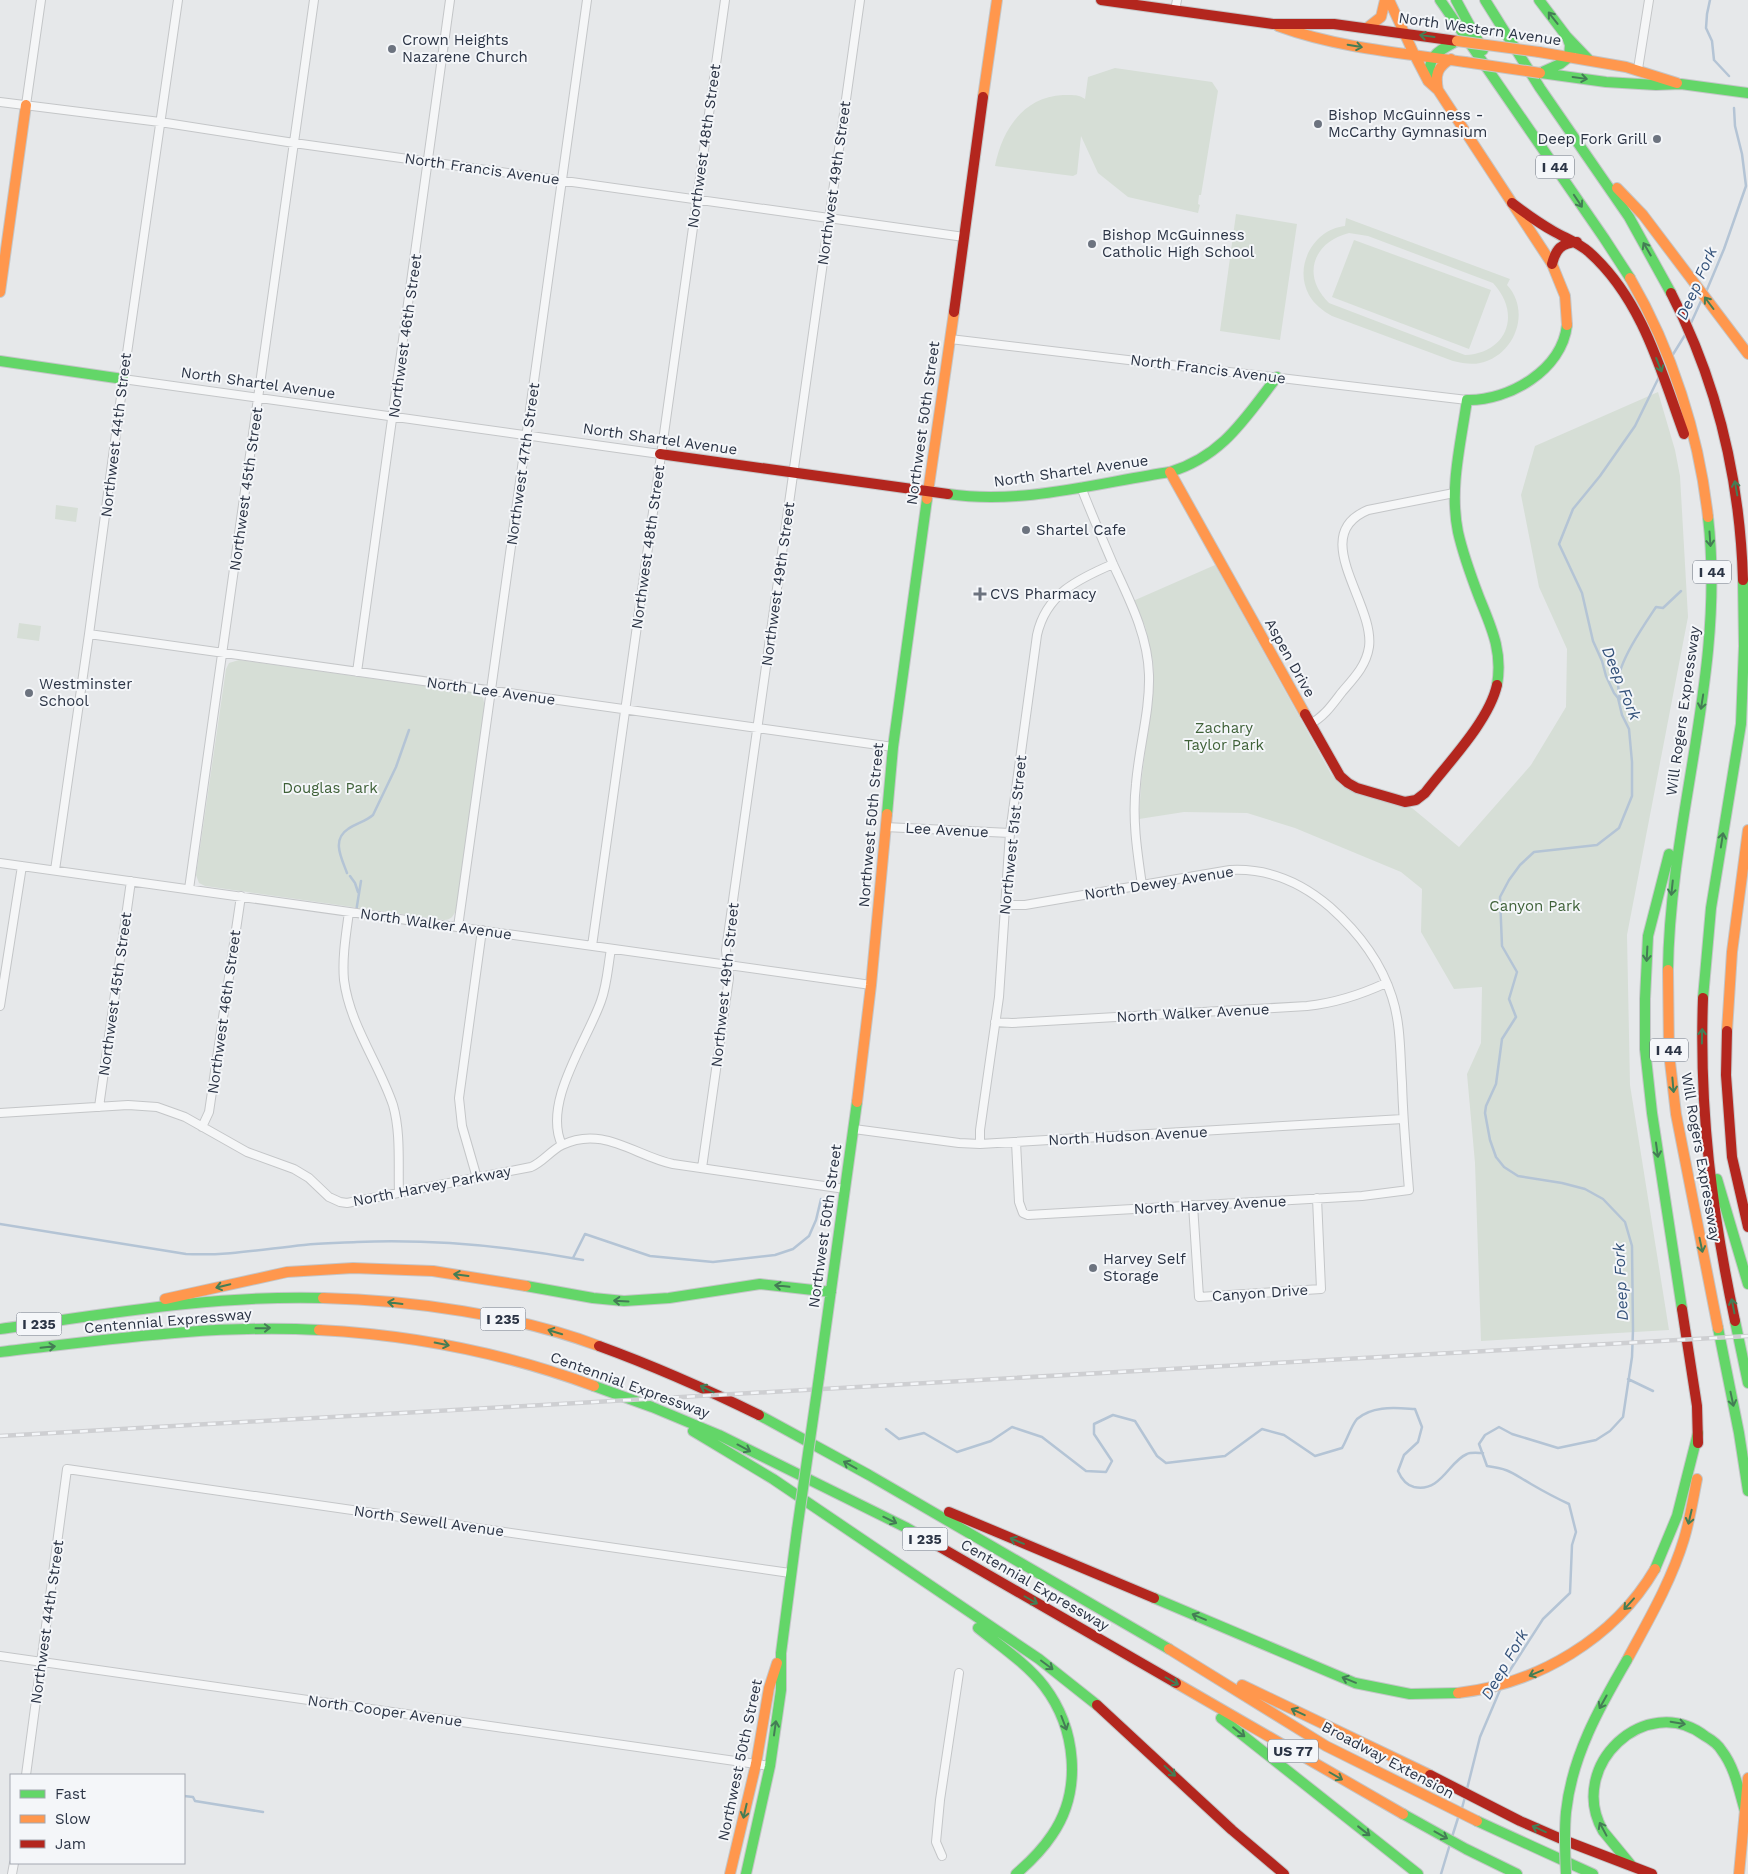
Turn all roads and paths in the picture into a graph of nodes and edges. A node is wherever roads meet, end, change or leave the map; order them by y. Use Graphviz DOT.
graph roads {
  1 [pos="41,0"];
  2 [pos="178,0"];
  3 [pos="314,0"];
  4 [pos="450,0"];
  5 [pos="587,0"];
  6 [pos="725,0"];
  7 [pos="860,0"];
  8 [pos="997,0"];
  9 [pos="1100,0"];
  10 [pos="1385,0"];
  11 [pos="1390,0"];
  12 [pos="1440,0"];
  13 [pos="1456,0"];
  14 [pos="1485,0"];
  15 [pos="1539,0"];
  16 [pos="1649,0"];
  17 [pos="1176,5"];
  18 [pos="1273,24"];
  19 [pos="1368,28"];
  20 [pos="1404,33"];
  21 [pos="1567,37"];
  22 [pos="1453,42"];
  23 [pos="1414,54"];
  24 [pos="1432,57"];
  25 [pos="1569,57"];
  26 [pos="1451,59"];
  27 [pos="1589,60"];
  28 [pos="1638,69"];
  29 [pos="1548,72"];
  30 [pos="1428,81"];
  31 [pos="1681,84"];
  32 [pos="1438,90"];
  33 [pos="1748,93"];
  34 [pos="0,102"];
  35 [pos="26,105"];
  36 [pos="1514,107"];
  37 [pos="160,122"];
  38 [pos="294,143"];
  39 [pos="1588,159"];
  40 [pos="429,162"];
  41 [pos="562,180"];
  42 [pos="697,199"];
  43 [pos="1512,203"];
  44 [pos="828,218"];
  45 [pos="964,236"];
  46 [pos="1577,242"];
  47 [pos="1552,264"];
  48 [pos="0,292"];
  49 [pos="950,339"];
  50 [pos="1748,354"];
  51 [pos="0,361"];
  52 [pos="1277,377"];
  53 [pos="123,379"];
  54 [pos="259,398"];
  55 [pos="1467,400"];
  56 [pos="394,416"];
  57 [pos="527,435"];
  58 [pos="660,454"];
  59 [pos="793,472"];
  60 [pos="1170,472"];
  61 [pos="1081,487"];
  62 [pos="1704,490"];
  63 [pos="928,492"];
  64 [pos="1454,493"];
  65 [pos="1113,564"];
  66 [pos="89,634"];
  67 [pos="223,653"];
  68 [pos="1747,656"];
  69 [pos="357,672"];
  70 [pos="492,691"];
  71 [pos="625,710"];
  72 [pos="1310,724"];
  73 [pos="758,727"];
  74 [pos="893,747"];
  75 [pos="1690,770"];
  76 [pos="885,827"];
  77 [pos="1748,830"];
  78 [pos="1010,833"];
  79 [pos="0,862"];
  80 [pos="22,866"];
  81 [pos="55,870"];
  82 [pos="131,881"];
  83 [pos="1142,885"];
  84 [pos="189,889"];
  85 [pos="241,896"];
  86 [pos="1005,905"];
  87 [pos="349,912"];
  88 [pos="458,927"];
  89 [pos="482,930"];
  90 [pos="592,946"];
  91 [pos="611,949"];
  92 [pos="728,966"];
  93 [pos="1386,983"];
  94 [pos="871,985"];
  95 [pos="0,1006"];
  96 [pos="995,1022"];
  97 [pos="99,1106"];
  98 [pos="0,1113"];
  99 [pos="1404,1119"];
  100 [pos="202,1127"];
  101 [pos="854,1129"];
  102 [pos="1016,1142"];
  103 [pos="980,1144"];
  104 [pos="562,1145"];
  105 [pos="1707,1145"];
  106 [pos="702,1168"];
  107 [pos="477,1178"];
  108 [pos="845,1189"];
  109 [pos="1409,1190"];
  110 [pos="399,1193"];
  111 [pos="1317,1198"];
  112 [pos="1193,1205"];
  113 [pos="1748,1228"];
  114 [pos="1748,1284"];
  115 [pos="831,1292"];
  116 [pos="78,1318"];
  117 [pos="0,1328"];
  118 [pos="0,1352"];
  119 [pos="1748,1383"];
  120 [pos="652,1407"];
  121 [pos="1698,1434"];
  122 [pos="67,1469"];
  123 [pos="893,1489"];
  124 [pos="1748,1491"];
  125 [pos="891,1559"];
  126 [pos="790,1573"];
  127 [pos="781,1653"];
  128 [pos="1178,1654"];
  129 [pos="0,1656"];
  130 [pos="41,1662"];
  131 [pos="959,1673"];
  132 [pos="1187,1690"];
  133 [pos="756,1764"];
  134 [pos="770,1766"];
  135 [pos="26,1774"];
  136 [pos="1748,1778"];
  137 [pos="1745,1811"];
  138 [pos="942,1856"];
  139 [pos="1633,1867"];
  140 [pos="730,1874"];
  141 [pos="746,1874"];
  142 [pos="1016,1874"];
  143 [pos="1284,1874"];
  144 [pos="1418,1874"];
  145 [pos="1517,1874"];
  146 [pos="1566,1874"];
  147 [pos="1593,1874"];
  148 [pos="1652,1874"];
  149 [pos="1739,1874"];
  1 -- 35 [label="street"];
  2 -- 37 [label="street, Northwest 44th Street"];
  3 -- 38 [label="street, Northwest 45th Street"];
  4 -- 40 [label="street, Northwest 46th Street"];
  5 -- 41 [label="street, Northwest 47th Street"];
  6 -- 42 [label="street, Northwest 48th Street"];
  7 -- 44 [label="street, Northwest 49th Street"];
  8 -- 45 [label="main road, Northwest 50th Street"];
  9 -- 17 [label="main road, North Western Avenue"];
  10 -- 19 [label="main road"];
  11 -- 20 [label="main road"];
  12 -- 36 [label="main road, Will Rogers Expressway / I 44"];
  13 -- 36 [label="main road"];
  14 -- 39 [label="main road, Will Rogers Expressway / I 44"];
  21 -- 15 [label="main road, one-way"];
  16 -- 28 [label="street"];
  17 -- 18 [label="main road, North Western Avenue"];
  18 -- 19 [label="main road, North Western Avenue"];
  18 -- 23 [label="main road, North Western Avenue, one-way"];
  19 -- 20 [label="main road, North Western Avenue"];
  22 -- 20 [label="main road, North Western Avenue, one-way"];
  20 -- 23 [label="main road"];
  21 -- 25 [label="main road"];
  21 -- 27 [label="main road"];
  22 -- 24 [label="main road"];
  22 -- 25 [label="main road, North Western Avenue, bridge"];
  23 -- 24 [label="main road, North Western Avenue"];
  23 -- 30 [label="main road"];
  24 -- 26 [label="main road, North Western Avenue"];
  24 -- 30 [label="main road"];
  25 -- 27 [label="main road, North Western Avenue"];
  25 -- 29 [label="main road"];
  26 -- 29 [label="main road, North Western Avenue, bridge"];
  26 -- 32 [label="main road"];
  27 -- 28 [label="main road, North Western Avenue"];
  28 -- 31 [label="main road, North Western Avenue"];
  29 -- 31 [label="main road, North Western Avenue, one-way"];
  30 -- 32 [label="main road"];
  31 -- 33 [label="main road, North Western Avenue"];
  32 -- 43 [label="main road"];
  34 -- 35 [label="street, North Francis Avenue"];
  35 -- 37 [label="street, North Francis Avenue"];
  35 -- 48 [label="main road"];
  36 -- 62 [label="main road, Will Rogers Expressway / I 44, one-way"];
  37 -- 38 [label="street, North Francis Avenue"];
  37 -- 53 [label="street, Northwest 44th Street"];
  38 -- 40 [label="street, North Francis Avenue"];
  38 -- 54 [label="street, Northwest 45th Street"];
  50 -- 39 [label="main road, one-way"];
  68 -- 39 [label="main road, Will Rogers Expressway / I 44, one-way"];
  40 -- 41 [label="street, North Francis Avenue"];
  40 -- 56 [label="street, Northwest 46th Street"];
  41 -- 42 [label="street, North Francis Avenue"];
  41 -- 57 [label="street, Northwest 47th Street"];
  42 -- 44 [label="street, North Francis Avenue"];
  42 -- 58 [label="street, Northwest 48th Street"];
  43 -- 46 [label="main road"];
  43 -- 47 [label="main road"];
  44 -- 45 [label="street, North Francis Avenue"];
  44 -- 59 [label="street, Northwest 49th Street"];
  45 -- 49 [label="main road, Northwest 50th Street"];
  46 -- 47 [label="main road"];
  46 -- 62 [label="main road, one-way"];
  47 -- 55 [label="main road"];
  49 -- 52 [label="street, North Francis Avenue"];
  49 -- 63 [label="main road, Northwest 50th Street"];
  51 -- 53 [label="main road, North Shartel Avenue"];
  52 -- 55 [label="street, North Francis Avenue"];
  52 -- 60 [label="main road, North Shartel Avenue"];
  53 -- 54 [label="street, North Shartel Avenue"];
  53 -- 66 [label="street, Northwest 44th Street"];
  54 -- 56 [label="street, North Shartel Avenue"];
  54 -- 67 [label="street, Northwest 45th Street"];
  55 -- 64 [label="main road"];
  56 -- 57 [label="street, North Shartel Avenue"];
  56 -- 69 [label="street, Northwest 46th Street"];
  57 -- 58 [label="street, North Shartel Avenue"];
  57 -- 70 [label="street, Northwest 47th Street"];
  58 -- 59 [label="main road, North Shartel Avenue"];
  58 -- 71 [label="street, Northwest 48th Street"];
  59 -- 63 [label="main road, North Shartel Avenue"];
  59 -- 73 [label="street, Northwest 49th Street"];
  60 -- 61 [label="main road, North Shartel Avenue"];
  60 -- 72 [label="main road, Aspen Drive"];
  61 -- 63 [label="main road, North Shartel Avenue"];
  61 -- 65 [label="street"];
  62 -- 75 [label="main road, Will Rogers Expressway / I 44, one-way"];
  63 -- 74 [label="main road, Northwest 50th Street"];
  64 -- 72 [label="street"];
  64 -- 72 [label="main road, Aspen Drive"];
  65 -- 78 [label="street, Northwest 51st Street"];
  65 -- 83 [label="street"];
  66 -- 67 [label="street, North Lee Avenue"];
  66 -- 81 [label="street, Northwest 44th Street"];
  67 -- 69 [label="street, North Lee Avenue"];
  67 -- 84 [label="street, Northwest 45th Street"];
  105 -- 68 [label="main road, Will Rogers Expressway / I 44, one-way"];
  69 -- 70 [label="street, North Lee Avenue"];
  70 -- 71 [label="street, North Lee Avenue"];
  70 -- 88 [label="street, Northwest 47th Street"];
  71 -- 73 [label="street, North Lee Avenue"];
  71 -- 90 [label="street, Northwest 48th Street"];
  73 -- 74 [label="street, North Lee Avenue"];
  73 -- 92 [label="street, Northwest 49th Street"];
  74 -- 76 [label="main road, Northwest 50th Street"];
  75 -- 121 [label="main road, one-way"];
  75 -- 124 [label="main road, Will Rogers Expressway / I 44, one-way"];
  76 -- 78 [label="street, Lee Avenue"];
  76 -- 94 [label="main road, Northwest 50th Street"];
  77 -- 113 [label="main road"];
  78 -- 86 [label="street, Northwest 51st Street"];
  79 -- 80 [label="street, North Walker Avenue"];
  80 -- 81 [label="street, North Walker Avenue"];
  80 -- 95 [label="street"];
  81 -- 82 [label="street, North Walker Avenue"];
  82 -- 84 [label="street, North Walker Avenue"];
  82 -- 97 [label="street, Northwest 45th Street"];
  83 -- 86 [label="street, North Dewey Avenue"];
  83 -- 93 [label="street, North Dewey Avenue"];
  84 -- 85 [label="street, North Walker Avenue"];
  85 -- 87 [label="street, North Walker Avenue"];
  85 -- 100 [label="street, Northwest 46th Street"];
  86 -- 96 [label="street, Northwest 51st Street"];
  87 -- 88 [label="street, North Walker Avenue"];
  87 -- 110 [label="street"];
  88 -- 89 [label="street, North Walker Avenue"];
  89 -- 90 [label="street, North Walker Avenue"];
  89 -- 107 [label="street"];
  90 -- 91 [label="street, North Walker Avenue"];
  91 -- 92 [label="street, North Walker Avenue"];
  91 -- 104 [label="street"];
  92 -- 94 [label="street, North Walker Avenue"];
  92 -- 106 [label="street, Northwest 49th Street"];
  93 -- 96 [label="street, North Walker Avenue"];
  93 -- 99 [label="street, North Dewey Avenue"];
  94 -- 101 [label="main road, Northwest 50th Street"];
  96 -- 103 [label="street, Northwest 51st Street"];
  97 -- 98 [label="street, North Harvey Parkway"];
  97 -- 100 [label="street, North Harvey Parkway"];
  99 -- 102 [label="street, North Hudson Avenue"];
  99 -- 109 [label="street, North Dewey Avenue"];
  100 -- 110 [label="street, North Harvey Parkway"];
  101 -- 103 [label="street, North Hudson Avenue"];
  101 -- 108 [label="main road, Northwest 50th Street"];
  102 -- 103 [label="street, North Hudson Avenue"];
  102 -- 112 [label="street, North Harvey Avenue"];
  104 -- 106 [label="street, North Harvey Parkway"];
  104 -- 107 [label="street, North Harvey Parkway"];
  105 -- 114 [label="main road"];
  119 -- 105 [label="main road, Will Rogers Expressway / I 44, one-way"];
  106 -- 108 [label="street, North Harvey Parkway"];
  107 -- 110 [label="street, North Harvey Parkway"];
  108 -- 115 [label="main road, Northwest 50th Street"];
  109 -- 111 [label="street, North Harvey Avenue"];
  111 -- 112 [label="street, North Harvey Avenue"];
  111 -- 112 [label="street, Canyon Drive"];
  115 -- 116 [label="main road, one-way"];
  115 -- 126 [label="main road, Northwest 50th Street, bridge"];
  116 -- 117 [label="main road, Centennial Expressway / I 235"];
  123 -- 116 [label="main road, Centennial Expressway / I 235, one-way"];
  118 -- 120 [label="main road, Centennial Expressway / I 235, one-way"];
  120 -- 125 [label="main road"];
  120 -- 132 [label="main road, Centennial Expressway / I 235, one-way"];
  121 -- 123 [label="main road, one-way"];
  121 -- 146 [label="main road, one-way, bridge"];
  122 -- 126 [label="street, North Sewell Avenue"];
  122 -- 130 [label="street, Northwest 44th Street"];
  123 -- 128 [label="main road, Centennial Expressway / I 235"];
  125 -- 142 [label="main road, one-way"];
  125 -- 143 [label="main road, one-way"];
  126 -- 127 [label="main road, Northwest 50th Street"];
  127 -- 133 [label="main road, Northwest 50th Street"];
  134 -- 127 [label="main road, Northwest 50th Street, one-way"];
  139 -- 128 [label="main road, one-way"];
  128 -- 147 [label="main road, Broadway Extension / US 77"];
  129 -- 130 [label="street, North Cooper Avenue"];
  130 -- 133 [label="street, North Cooper Avenue"];
  130 -- 135 [label="street, Northwest 44th Street"];
  131 -- 138 [label="street"];
  132 -- 144 [label="main road, one-way"];
  132 -- 145 [label="main road, US 77, one-way"];
  133 -- 134 [label="street, North Cooper Avenue"];
  133 -- 140 [label="main road, Northwest 50th Street, one-way"];
  134 -- 141 [label="main road, Northwest 50th Street"];
  136 -- 137 [label="main road"];
  139 -- 137 [label="main road, one-way"];
  137 -- 149 [label="main road"];
  139 -- 148 [label="main road"];
}
